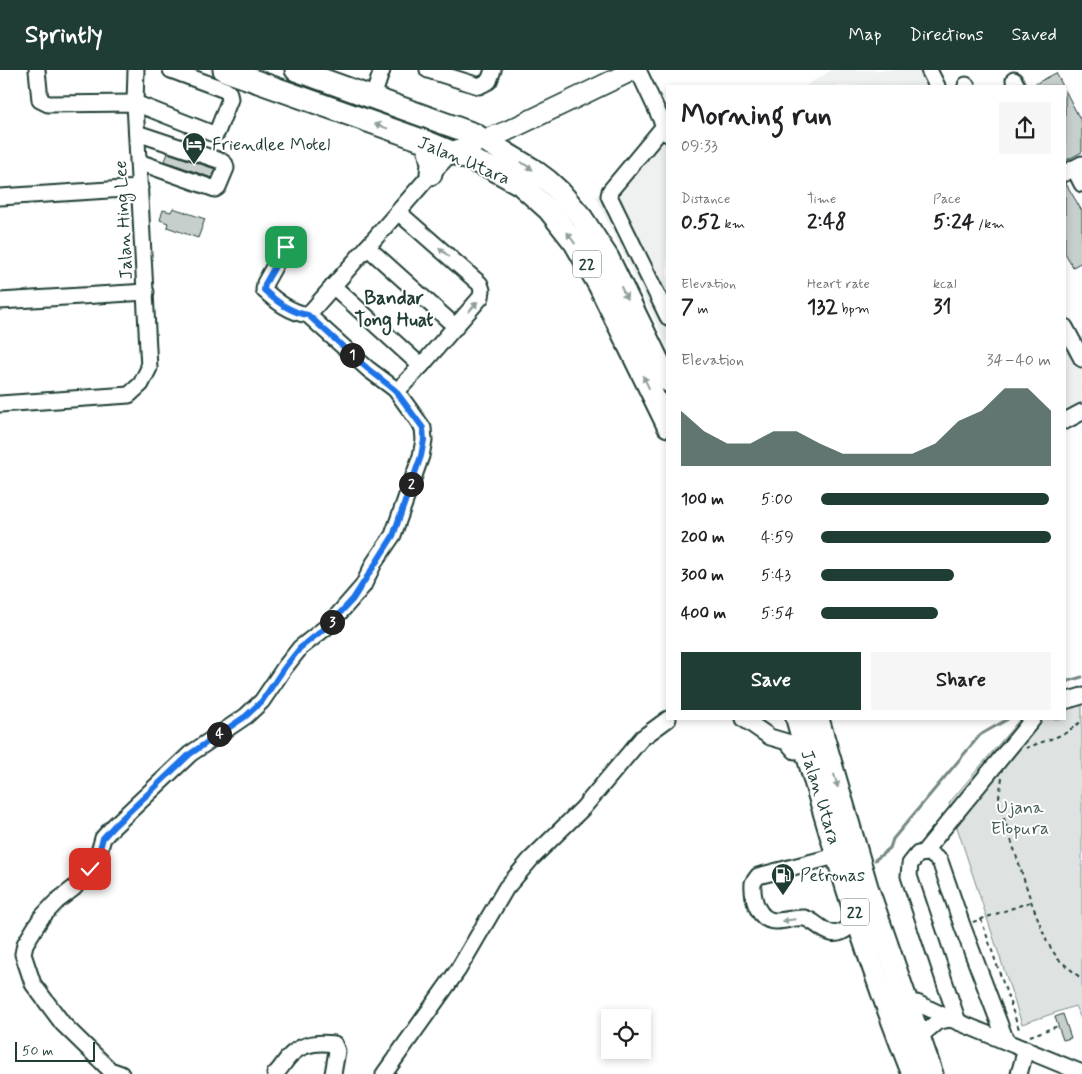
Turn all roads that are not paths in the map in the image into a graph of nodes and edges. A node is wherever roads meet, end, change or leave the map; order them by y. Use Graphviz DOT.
graph roads {
  1 [pos="37,70"];
  2 [pos="136,70"];
  3 [pos="171,70"];
  4 [pos="224,70"];
  5 [pos="296,70"];
  6 [pos="382,70"];
  7 [pos="428,70"];
  8 [pos="493,70"];
  9 [pos="929,70"];
  10 [pos="631,72"];
  11 [pos="936,85"];
  12 [pos="373,97"];
  13 [pos="135,104"];
  14 [pos="666,130"];
  15 [pos="137,132"];
  16 [pos="484,135"];
  17 [pos="427,142"];
  18 [pos="452,152"];
  19 [pos="139,162"];
  20 [pos="1074,168"];
  21 [pos="431,174"];
  22 [pos="1082,184"];
  23 [pos="140,188"];
  24 [pos="0,198"];
  25 [pos="398,212"];
  26 [pos="286,247"];
  27 [pos="367,247"];
  28 [pos="333,286"];
  29 [pos="146,292"];
  30 [pos="0,301"];
  31 [pos="666,313"];
  32 [pos="308,315"];
  33 [pos="456,326"];
  34 [pos="1066,329"];
  35 [pos="1082,359"];
  36 [pos="421,366"];
  37 [pos="666,377"];
  38 [pos="395,390"];
  39 [pos="0,404"];
  40 [pos="1082,412"];
  41 [pos="1066,420"];
  42 [pos="666,422"];
  43 [pos="1082,696"];
  44 [pos="1066,701"];
  45 [pos="667,720"];
  46 [pos="745,720"];
  47 [pos="786,720"];
  48 [pos="797,720"];
  49 [pos="810,720"];
  50 [pos="818,720"];
  51 [pos="1031,720"];
  52 [pos="801,749"];
  53 [pos="923,853"];
  54 [pos="828,858"];
  55 [pos="867,887"];
  56 [pos="849,927"];
  57 [pos="917,1003"];
  58 [pos="954,1021"];
  59 [pos="895,1031"];
  60 [pos="925,1032"];
  61 [pos="1006,1041"];
  62 [pos="1026,1049"];
  63 [pos="924,1070"];
  64 [pos="1082,1073"];
  65 [pos="121,1074"];
  66 [pos="275,1074"];
  67 [pos="333,1074"];
  68 [pos="384,1074"];
  69 [pos="1018,1074"];
  1 -- 13 [label="street"];
  2 -- 13 [label="street, Jalan Hing Lee"];
  3 -- 13 [label="street"];
  17 -- 4 [label="highway, Jalan Utara / 22, one-way"];
  5 -- 12 [label="highway"];
  6 -- 12 [label="street"];
  7 -- 8 [label="street"];
  9 -- 11 [label="street"];
  10 -- 14 [label="street"];
  10 -- 16 [label="main road"];
  12 -- 16 [label="highway, Jalan Utara"];
  13 -- 15 [label="street, Jalan Hing Lee"];
  14 -- 31 [label="street"];
  15 -- 19 [label="street, Jalan Hing Lee"];
  15 -- 19 [label="street"];
  16 -- 18 [label="main road"];
  16 -- 37 [label="highway, Jalan Utara / 22, one-way"];
  17 -- 18 [label="highway, Jalan Utara / 22"];
  17 -- 21 [label="highway"];
  18 -- 21 [label="street"];
  42 -- 18 [label="highway, Jalan Utara / 22, one-way"];
  19 -- 23 [label="street, Jalan Hing Lee"];
  20 -- 22 [label="street"];
  21 -- 25 [label="street"];
  23 -- 24 [label="street"];
  23 -- 29 [label="street, Jalan Hing Lee"];
  25 -- 27 [label="street"];
  33 -- 25 [label="street, one-way"];
  26 -- 32 [label="street"];
  27 -- 28 [label="street"];
  27 -- 33 [label="street"];
  28 -- 32 [label="street"];
  28 -- 36 [label="street"];
  29 -- 30 [label="street"];
  29 -- 39 [label="street, Jalan Hing Lee"];
  32 -- 38 [label="street"];
  33 -- 36 [label="street"];
  34 -- 35 [label="street"];
  36 -- 38 [label="street"];
  38 -- 65 [label="street"];
  40 -- 41 [label="street"];
  43 -- 44 [label="street"];
  45 -- 68 [label="street"];
  46 -- 52 [label="street"];
  47 -- 52 [label="highway"];
  48 -- 52 [label="highway, Jalan Utara / 22"];
  49 -- 52 [label="highway"];
  50 -- 55 [label="highway, Jalan Utara / 22, one-way"];
  51 -- 53 [label="street"];
  52 -- 54 [label="highway"];
  52 -- 59 [label="highway, Jalan Utara / 22"];
  53 -- 58 [label="street"];
  53 -- 61 [label="street"];
  54 -- 56 [label="highway"];
  56 -- 54 [label="street, one-way"];
  55 -- 57 [label="highway"];
  55 -- 59 [label="highway"];
  55 -- 63 [label="highway, Jalan Utara / 22"];
  56 -- 59 [label="highway"];
  57 -- 58 [label="street"];
  57 -- 60 [label="highway"];
  58 -- 60 [label="street"];
  58 -- 61 [label="street"];
  59 -- 63 [label="highway, Jalan Utara / 22"];
  60 -- 63 [label="highway"];
  61 -- 62 [label="street"];
  62 -- 64 [label="street"];
  62 -- 69 [label="street"];
  66 -- 67 [label="street"];
}
